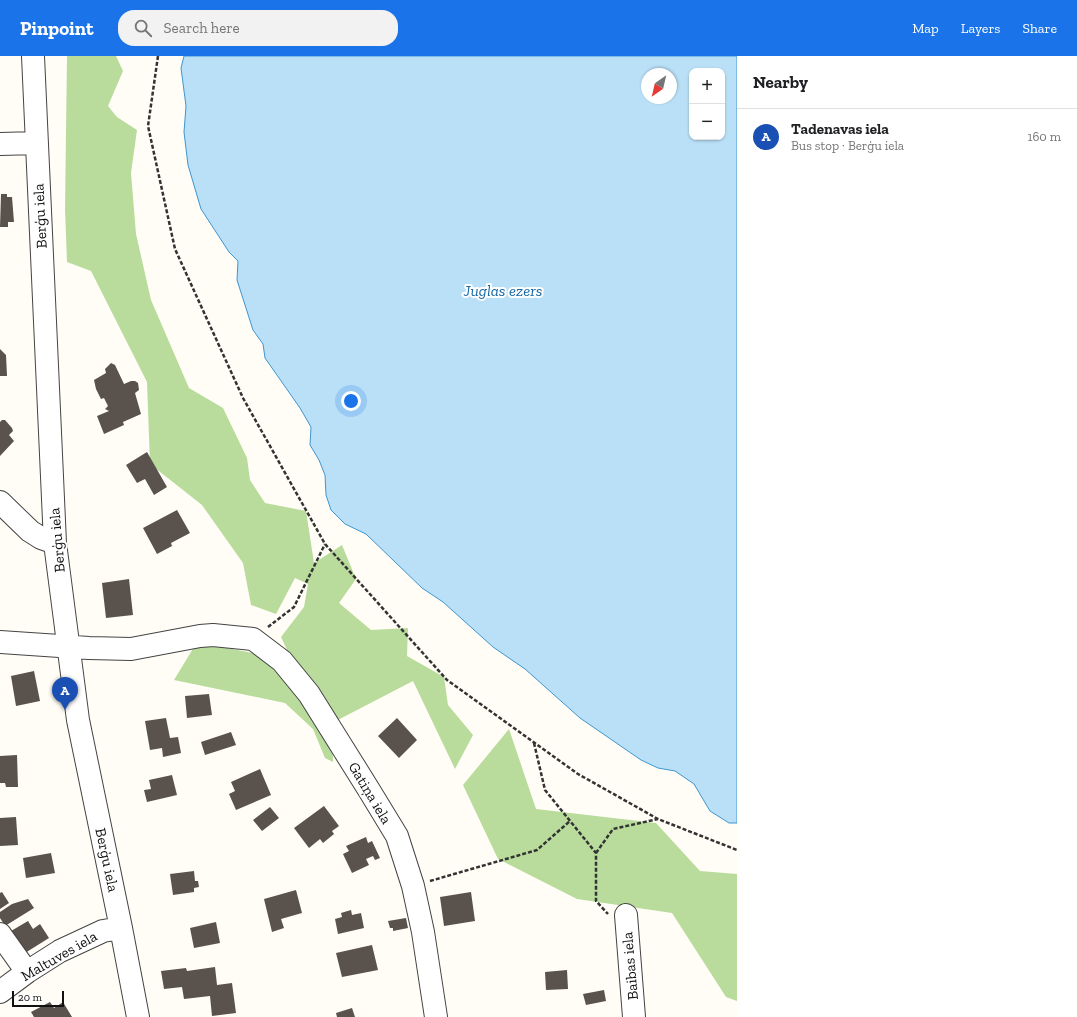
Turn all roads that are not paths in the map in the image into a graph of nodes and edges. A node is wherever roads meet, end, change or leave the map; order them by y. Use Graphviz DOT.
graph roads {
  1 [pos="33,56"];
  2 [pos="37,143"];
  3 [pos="0,144"];
  4 [pos="0,502"];
  5 [pos="55,543"];
  6 [pos="0,642"];
  7 [pos="69,646"];
  8 [pos="626,925"];
  9 [pos="121,928"];
  10 [pos="0,934"];
  11 [pos="27,972"];
  12 [pos="0,992"];
  13 [pos="138,1017"];
  14 [pos="436,1017"];
  15 [pos="634,1017"];
  1 -- 2 [label="street, Berģu iela"];
  2 -- 3 [label="street"];
  2 -- 5 [label="street, Berģu iela"];
  4 -- 5 [label="street"];
  5 -- 7 [label="street, Berģu iela"];
  6 -- 7 [label="street"];
  7 -- 9 [label="street, Berģu iela"];
  7 -- 14 [label="street, Gatiņa iela"];
  8 -- 15 [label="street, Baibas iela"];
  9 -- 11 [label="street, Maltuves iela"];
  9 -- 13 [label="street, Berģu iela"];
  10 -- 11 [label="street"];
  11 -- 12 [label="street, Maltuves iela"];
}
